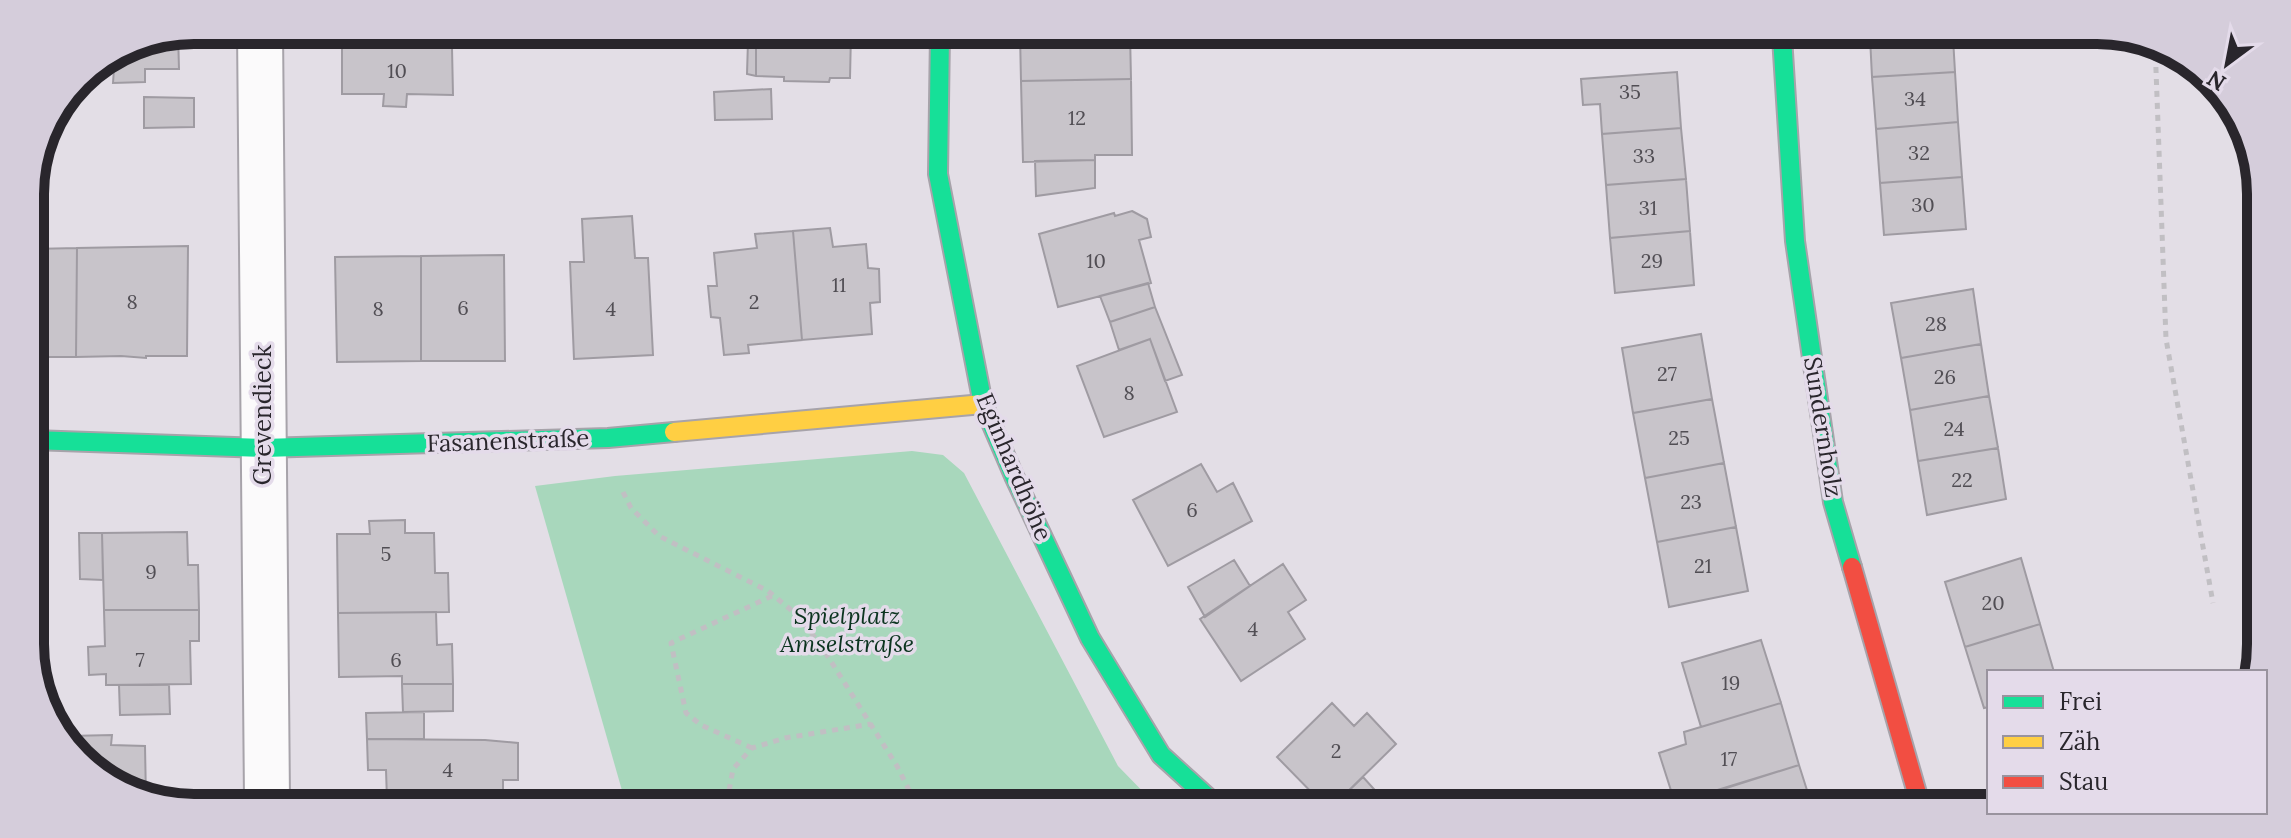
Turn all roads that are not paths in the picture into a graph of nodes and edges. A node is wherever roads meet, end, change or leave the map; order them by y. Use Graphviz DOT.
graph roads {
  1 [pos="260,44"];
  2 [pos="940,44"];
  3 [pos="1782,44"];
  4 [pos="983,404"];
  5 [pos="44,440"];
  6 [pos="263,448"];
  7 [pos="267,794"];
  8 [pos="1204,794"];
  9 [pos="1917,794"];
  1 -- 6 [label="street, Grevendieck"];
  2 -- 4 [label="street, Eginhardhöhe"];
  3 -- 9 [label="street, Sundernholz"];
  4 -- 6 [label="street, Fasanenstraße"];
  4 -- 8 [label="street, Eginhardhöhe"];
  5 -- 6 [label="street, Fasanenstraße"];
  6 -- 7 [label="street, Grevendieck"];
}
